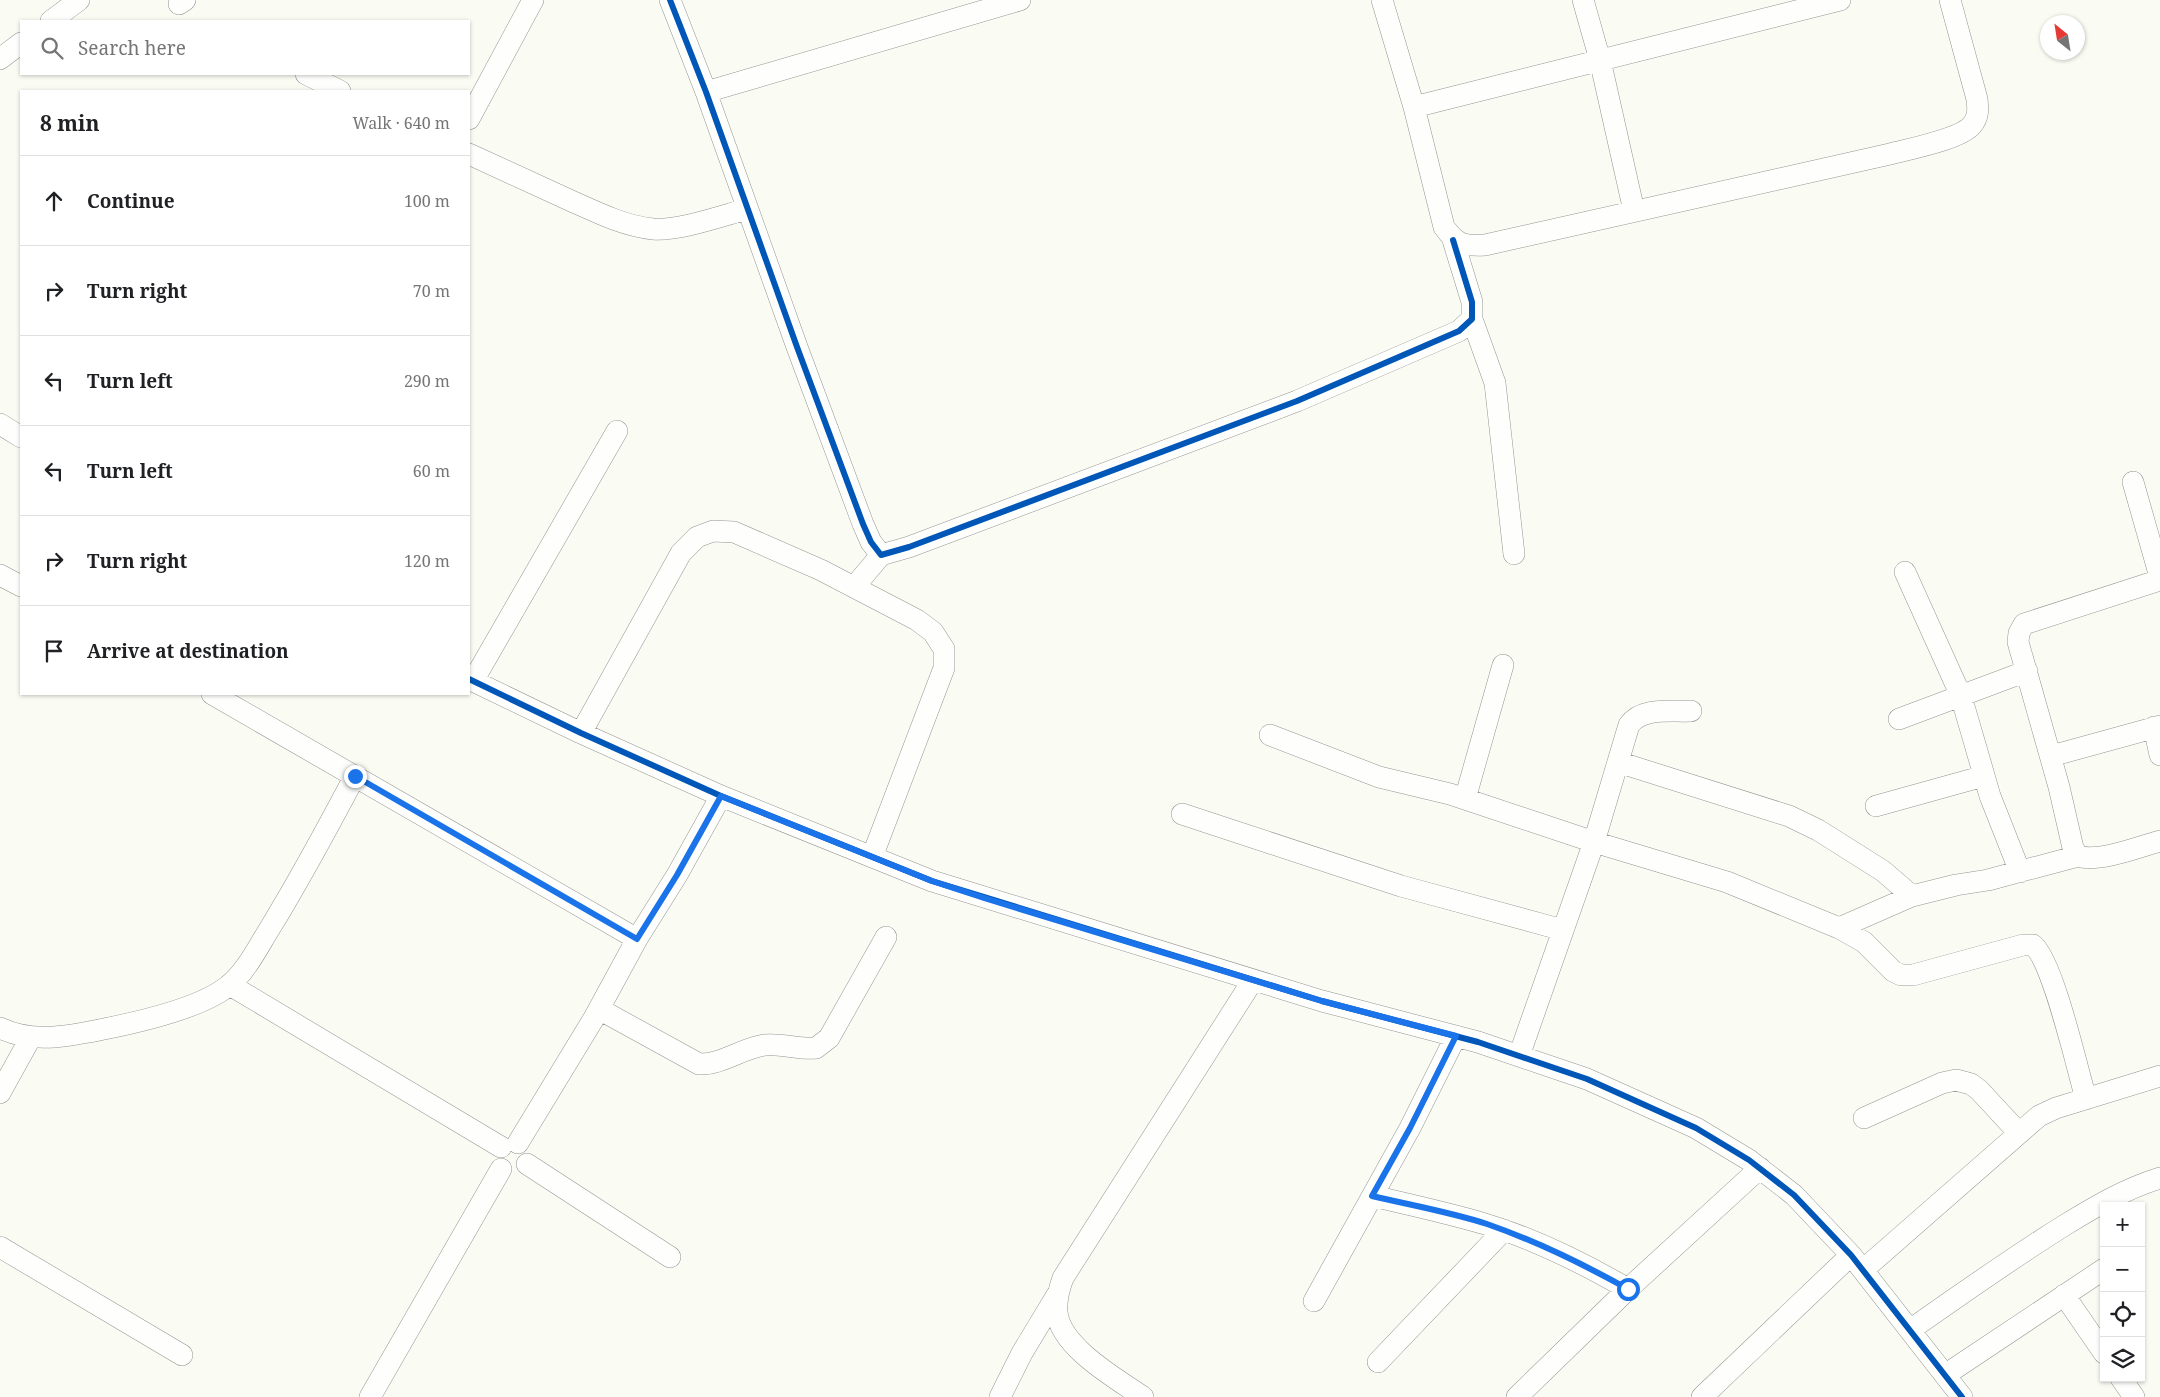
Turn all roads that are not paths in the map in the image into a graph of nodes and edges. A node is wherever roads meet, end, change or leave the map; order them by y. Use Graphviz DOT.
graph roads {
  1 [pos="78,0"];
  2 [pos="533,0"];
  3 [pos="670,0"];
  4 [pos="1020,0"];
  5 [pos="1382,0"];
  6 [pos="1583,0"];
  7 [pos="1839,0"];
  8 [pos="1950,0"];
  9 [pos="52,20"];
  10 [pos="20,44"];
  11 [pos="0,59"];
  12 [pos="1600,60"];
  13 [pos="308,75"];
  14 [pos="338,90"];
  15 [pos="706,92"];
  16 [pos="1414,107"];
  17 [pos="470,117"];
  18 [pos="470,154"];
  19 [pos="747,209"];
  20 [pos="1634,211"];
  21 [pos="1453,240"];
  22 [pos="1472,319"];
  23 [pos="0,424"];
  24 [pos="617,431"];
  25 [pos="20,436"];
  26 [pos="2132,482"];
  27 [pos="1514,554"];
  28 [pos="881,555"];
  29 [pos="1905,572"];
  30 [pos="0,574"];
  31 [pos="2160,579"];
  32 [pos="20,585"];
  33 [pos="854,587"];
  34 [pos="1503,665"];
  35 [pos="2027,671"];
  36 [pos="471,680"];
  37 [pos="214,695"];
  38 [pos="1961,696"];
  39 [pos="1692,711"];
  40 [pos="1899,720"];
  41 [pos="2157,726"];
  42 [pos="581,733"];
  43 [pos="1270,735"];
  44 [pos="2160,755"];
  45 [pos="2051,756"];
  46 [pos="1618,762"];
  47 [pos="355,776"];
  48 [pos="1984,776"];
  49 [pos="721,796"];
  50 [pos="1466,799"];
  51 [pos="1876,806"];
  52 [pos="1182,814"];
  53 [pos="2160,841"];
  54 [pos="1594,842"];
  55 [pos="2078,856"];
  56 [pos="872,857"];
  57 [pos="2020,872"];
  58 [pos="1912,896"];
  59 [pos="1839,928"];
  60 [pos="1563,930"];
  61 [pos="886,936"];
  62 [pos="637,939"];
  63 [pos="1253,980"];
  64 [pos="230,985"];
  65 [pos="599,1009"];
  66 [pos="0,1028"];
  67 [pos="1456,1036"];
  68 [pos="31,1037"];
  69 [pos="1519,1056"];
  70 [pos="2160,1077"];
  71 [pos="0,1093"];
  72 [pos="2086,1099"];
  73 [pos="1864,1118"];
  74 [pos="2018,1132"];
  75 [pos="510,1145"];
  76 [pos="527,1164"];
  77 [pos="1760,1168"];
  78 [pos="502,1169"];
  79 [pos="2160,1178"];
  80 [pos="1372,1196"];
  81 [pos="1504,1230"];
  82 [pos="0,1247"];
  83 [pos="670,1257"];
  84 [pos="1857,1263"];
  85 [pos="2100,1271"];
  86 [pos="1628,1289"];
  87 [pos="1058,1294"];
  88 [pos="2064,1295"];
  89 [pos="1314,1300"];
  90 [pos="1910,1330"];
  91 [pos="2100,1347"];
  92 [pos="182,1355"];
  93 [pos="1378,1362"];
  94 [pos="1944,1374"];
  95 [pos="2124,1382"];
  96 [pos="370,1397"];
  97 [pos="1000,1397"];
  98 [pos="1144,1397"];
  99 [pos="1517,1397"];
  100 [pos="1702,1397"];
  101 [pos="1962,1397"];
  102 [pos="2134,1397"];
  1 -- 9 [label="street"];
  2 -- 17 [label="street"];
  3 -- 15 [label="street"];
  4 -- 15 [label="street"];
  5 -- 16 [label="street"];
  6 -- 12 [label="street"];
  7 -- 12 [label="street"];
  8 -- 20 [label="street"];
  10 -- 11 [label="street"];
  12 -- 16 [label="street"];
  12 -- 20 [label="street"];
  13 -- 14 [label="street"];
  15 -- 19 [label="street"];
  16 -- 21 [label="street"];
  18 -- 19 [label="street"];
  19 -- 28 [label="street"];
  20 -- 21 [label="street"];
  21 -- 22 [label="street"];
  22 -- 27 [label="street"];
  22 -- 28 [label="street"];
  23 -- 25 [label="street"];
  24 -- 36 [label="street"];
  26 -- 31 [label="street"];
  28 -- 33 [label="street"];
  29 -- 38 [label="street"];
  30 -- 32 [label="street"];
  31 -- 35 [label="street"];
  33 -- 42 [label="street"];
  33 -- 56 [label="street"];
  34 -- 50 [label="street"];
  35 -- 38 [label="street"];
  35 -- 45 [label="street"];
  36 -- 42 [label="street"];
  37 -- 47 [label="street"];
  38 -- 40 [label="street"];
  38 -- 48 [label="street"];
  39 -- 46 [label="street"];
  41 -- 44 [label="street"];
  41 -- 45 [label="street"];
  42 -- 49 [label="street"];
  43 -- 50 [label="street"];
  45 -- 55 [label="street"];
  46 -- 54 [label="street"];
  46 -- 58 [label="street"];
  47 -- 62 [label="street"];
  47 -- 64 [label="street"];
  48 -- 51 [label="street"];
  48 -- 57 [label="street"];
  49 -- 56 [label="street"];
  49 -- 62 [label="street"];
  50 -- 54 [label="street"];
  52 -- 60 [label="street"];
  53 -- 55 [label="street"];
  54 -- 59 [label="street"];
  54 -- 60 [label="street"];
  55 -- 57 [label="street"];
  56 -- 63 [label="street"];
  57 -- 58 [label="street"];
  58 -- 59 [label="street"];
  59 -- 72 [label="street"];
  60 -- 69 [label="street"];
  61 -- 65 [label="street"];
  62 -- 65 [label="street"];
  63 -- 67 [label="street"];
  63 -- 87 [label="street"];
  64 -- 68 [label="street"];
  64 -- 75 [label="street"];
  65 -- 75 [label="street"];
  66 -- 68 [label="street"];
  67 -- 69 [label="street"];
  67 -- 80 [label="street"];
  68 -- 71 [label="street"];
  69 -- 77 [label="street"];
  70 -- 72 [label="street"];
  72 -- 74 [label="street"];
  73 -- 74 [label="street"];
  74 -- 84 [label="street"];
  75 -- 76 [label="street"];
  75 -- 78 [label="street"];
  76 -- 78 [label="street"];
  76 -- 83 [label="street"];
  77 -- 84 [label="street"];
  77 -- 86 [label="street"];
  78 -- 96 [label="street"];
  79 -- 90 [label="street"];
  80 -- 81 [label="street"];
  80 -- 89 [label="street"];
  81 -- 86 [label="street"];
  81 -- 93 [label="street"];
  82 -- 92 [label="street"];
  84 -- 90 [label="street"];
  84 -- 100 [label="street"];
  85 -- 88 [label="street"];
  86 -- 99 [label="street"];
  87 -- 97 [label="street"];
  87 -- 98 [label="street"];
  88 -- 91 [label="street"];
  88 -- 94 [label="street"];
  90 -- 94 [label="street"];
  94 -- 101 [label="street"];
  95 -- 102 [label="street"];
}
